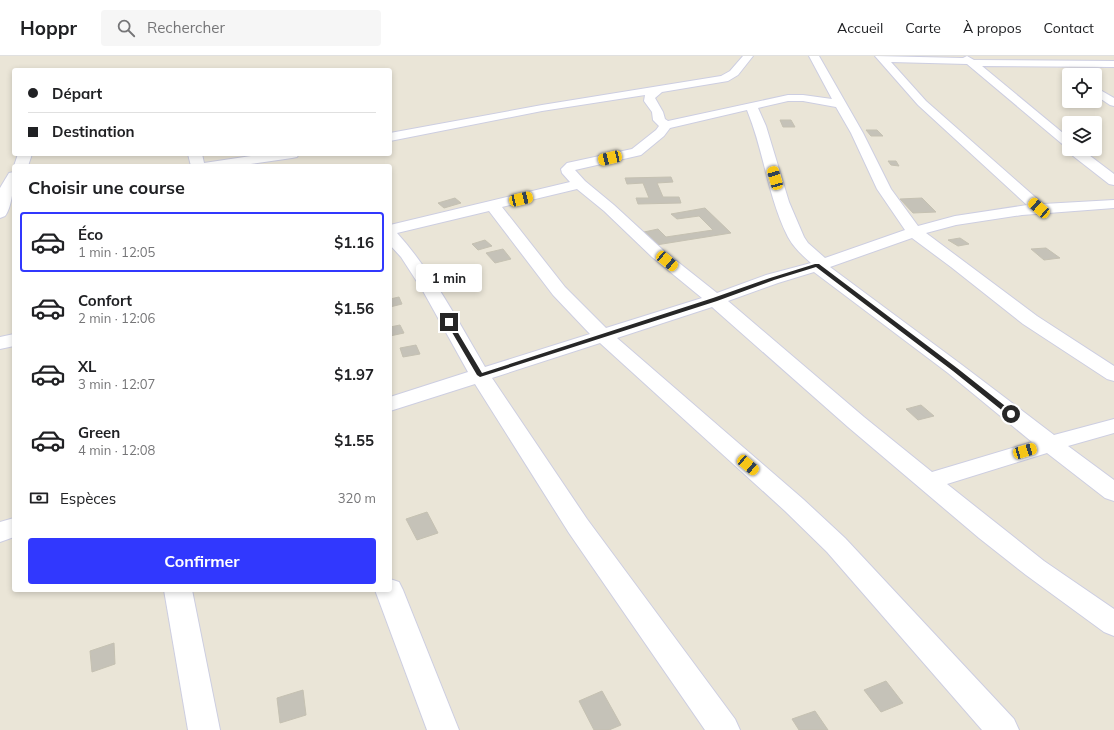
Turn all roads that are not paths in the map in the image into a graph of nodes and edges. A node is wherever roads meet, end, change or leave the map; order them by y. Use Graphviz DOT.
graph roads {
  1 [pos="748,56"];
  2 [pos="814,56"];
  3 [pos="1044,56"];
  4 [pos="882,57"];
  5 [pos="968,60"];
  6 [pos="1057,64"];
  7 [pos="1114,64"];
  8 [pos="1062,68"];
  9 [pos="645,94"];
  10 [pos="1102,95"];
  11 [pos="1114,103"];
  12 [pos="841,104"];
  13 [pos="751,105"];
  14 [pos="666,125"];
  15 [pos="392,127"];
  16 [pos="404,134"];
  17 [pos="392,137"];
  18 [pos="1062,139"];
  19 [pos="278,156"];
  20 [pos="1082,156"];
  21 [pos="222,164"];
  22 [pos="12,180"];
  23 [pos="1114,181"];
  24 [pos="580,184"];
  25 [pos="6,194"];
  26 [pos="1114,204"];
  27 [pos="492,205"];
  28 [pos="1039,208"];
  29 [pos="0,213"];
  30 [pos="392,230"];
  31 [pos="914,232"];
  32 [pos="392,237"];
  33 [pos="819,265"];
  34 [pos="715,300"];
  35 [pos="604,336"];
  36 [pos="12,340"];
  37 [pos="0,343"];
  38 [pos="480,375"];
  39 [pos="1114,375"];
  40 [pos="392,403"];
  41 [pos="1114,426"];
  42 [pos="1050,444"];
  43 [pos="928,481"];
  44 [pos="1114,492"];
  45 [pos="12,528"];
  46 [pos="0,532"];
  47 [pos="178,592"];
  48 [pos="390,592"];
  49 [pos="1114,624"];
  50 [pos="204,730"];
  51 [pos="443,730"];
  52 [pos="724,730"];
  53 [pos="1003,730"];
  1 -- 9 [label="street"];
  2 -- 12 [label="street"];
  3 -- 6 [label="street"];
  4 -- 5 [label="street"];
  4 -- 28 [label="street"];
  5 -- 6 [label="street"];
  5 -- 18 [label="street"];
  6 -- 7 [label="street"];
  6 -- 8 [label="street"];
  9 -- 14 [label="street"];
  9 -- 16 [label="street"];
  10 -- 11 [label="street"];
  12 -- 13 [label="street"];
  12 -- 31 [label="street"];
  13 -- 14 [label="street"];
  13 -- 33 [label="street"];
  14 -- 24 [label="street"];
  15 -- 16 [label="street"];
  16 -- 17 [label="street"];
  19 -- 21 [label="street"];
  20 -- 23 [label="street"];
  22 -- 25 [label="street"];
  24 -- 27 [label="street"];
  24 -- 34 [label="street"];
  25 -- 29 [label="street"];
  26 -- 28 [label="street"];
  27 -- 30 [label="street"];
  27 -- 35 [label="street"];
  28 -- 31 [label="street"];
  31 -- 33 [label="street"];
  31 -- 39 [label="street"];
  32 -- 38 [label="street"];
  33 -- 34 [label="street"];
  33 -- 42 [label="street"];
  34 -- 35 [label="street"];
  34 -- 43 [label="street"];
  35 -- 38 [label="street"];
  35 -- 53 [label="street"];
  36 -- 37 [label="street"];
  38 -- 40 [label="street"];
  38 -- 52 [label="street"];
  41 -- 42 [label="street"];
  42 -- 43 [label="street"];
  42 -- 44 [label="street"];
  43 -- 49 [label="street"];
  45 -- 46 [label="street"];
  47 -- 50 [label="street"];
  48 -- 51 [label="street"];
}
